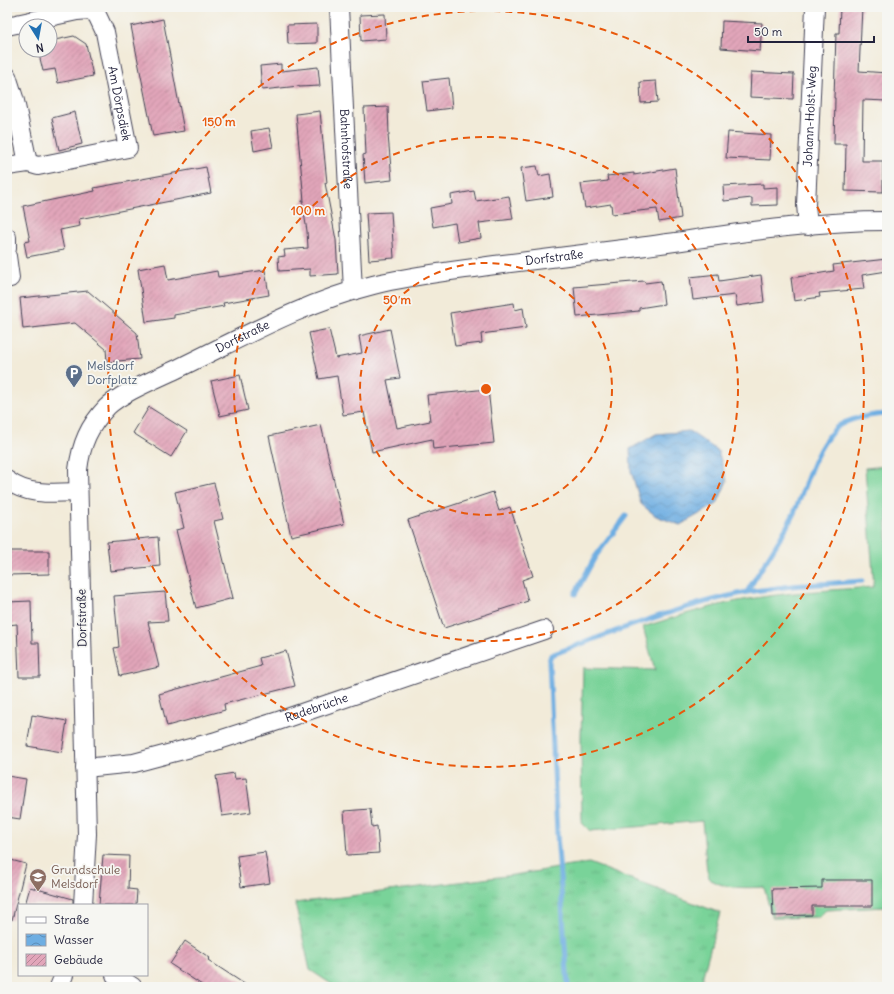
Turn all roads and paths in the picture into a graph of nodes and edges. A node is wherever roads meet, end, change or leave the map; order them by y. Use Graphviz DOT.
graph roads {
  1 [pos="339,7"];
  2 [pos="815,7"];
  3 [pos="90,9"];
  4 [pos="7,26"];
  5 [pos="7,76"];
  6 [pos="28,163"];
  7 [pos="7,166"];
  8 [pos="887,221"];
  9 [pos="808,226"];
  10 [pos="7,237"];
  11 [pos="7,249"];
  12 [pos="7,256"];
  13 [pos="10,278"];
  14 [pos="353,291"];
  15 [pos="7,480"];
  16 [pos="78,492"];
  17 [pos="544,630"];
  18 [pos="85,768"];
  19 [pos="83,904"];
  20 [pos="64,976"];
  21 [pos="116,976"];
  22 [pos="59,987"];
  23 [pos="133,987"];
  1 -- 14 [label="street, Bahnhofstraße"];
  2 -- 9 [label="street, Johann-Holst-Weg"];
  3 -- 4 [label="street, Am Dörpsdiek"];
  3 -- 6 [label="street, Am Dörpsdiek"];
  5 -- 6 [label="street"];
  6 -- 7 [label="street, Am Dörpsdiek"];
  8 -- 9 [label="street, Dorfstraße"];
  9 -- 14 [label="street, Dorfstraße"];
  10 -- 11 [label="street"];
  12 -- 13 [label="street"];
  14 -- 16 [label="street, Dorfstraße"];
  15 -- 16 [label="street"];
  16 -- 18 [label="street, Dorfstraße"];
  17 -- 18 [label="street, Radebrüche"];
  18 -- 19 [label="street, Dorfstraße"];
  20 -- 22 [label="street"];
  21 -- 23 [label="street"];
}
